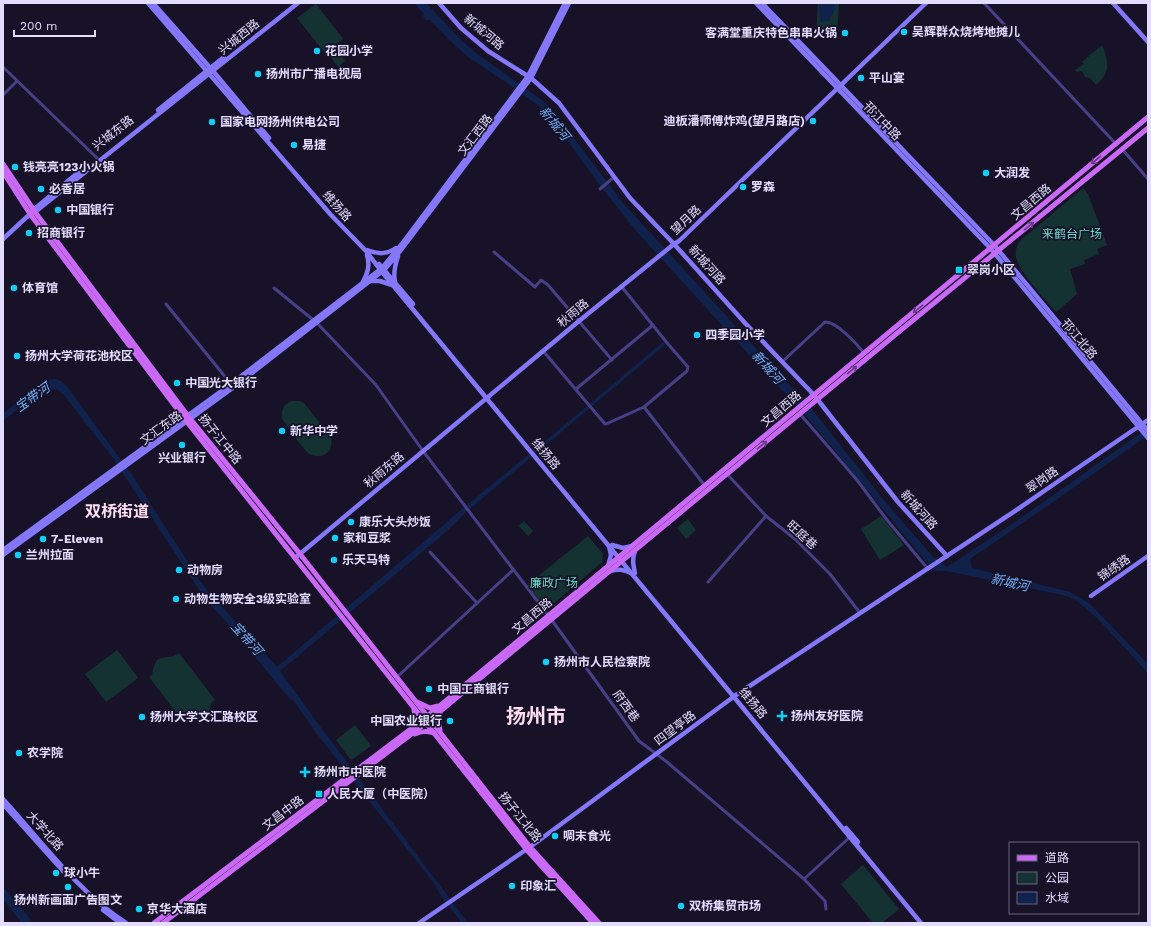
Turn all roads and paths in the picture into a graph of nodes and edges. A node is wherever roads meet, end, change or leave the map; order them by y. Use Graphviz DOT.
graph roads {
  1 [pos="148,3"];
  2 [pos="152,3"];
  3 [pos="293,3"];
  4 [pos="298,3"];
  5 [pos="439,3"];
  6 [pos="565,3"];
  7 [pos="569,3"];
  8 [pos="756,3"];
  9 [pos="762,3"];
  10 [pos="923,3"];
  11 [pos="926,3"];
  12 [pos="984,3"];
  13 [pos="1114,3"];
  14 [pos="1148,38"];
  15 [pos="1148,42"];
  16 [pos="3,67"];
  17 [pos="210,71"];
  18 [pos="529,77"];
  19 [pos="17,81"];
  20 [pos="838,86"];
  21 [pos="517,93"];
  22 [pos="3,95"];
  23 [pos="1148,117"];
  24 [pos="1148,128"];
  25 [pos="1116,144"];
  26 [pos="1122,150"];
  27 [pos="97,158"];
  28 [pos="3,164"];
  29 [pos="3,172"];
  30 [pos="614,177"];
  31 [pos="1148,178"];
  32 [pos="600,189"];
  33 [pos="32,212"];
  34 [pos="3,239"];
  35 [pos="674,244"];
  36 [pos="401,245"];
  37 [pos="995,249"];
  38 [pos="367,250"];
  39 [pos="494,252"];
  40 [pos="398,254"];
  41 [pos="382,270"];
  42 [pos="370,281"];
  43 [pos="362,284"];
  44 [pos="395,285"];
  45 [pos="621,286"];
  46 [pos="274,288"];
  47 [pos="166,304"];
  48 [pos="579,321"];
  49 [pos="316,322"];
  50 [pos="653,325"];
  51 [pos="544,352"];
  52 [pos="864,353"];
  53 [pos="612,360"];
  54 [pos="782,362"];
  55 [pos="232,384"];
  56 [pos="576,389"];
  57 [pos="816,397"];
  58 [pos="488,398"];
  59 [pos="809,402"];
  60 [pos="644,407"];
  61 [pos="801,414"];
  62 [pos="187,419"];
  63 [pos="1148,420"];
  64 [pos="1144,428"];
  65 [pos="1148,438"];
  66 [pos="423,451"];
  67 [pos="727,474"];
  68 [pos="110,475"];
  69 [pos="707,488"];
  70 [pos="766,516"];
  71 [pos="611,545"];
  72 [pos="633,548"];
  73 [pos="3,550"];
  74 [pos="430,552"];
  75 [pos="3,555"];
  76 [pos="298,556"];
  77 [pos="947,556"];
  78 [pos="1148,556"];
  79 [pos="622,558"];
  80 [pos="929,568"];
  81 [pos="609,569"];
  82 [pos="513,570"];
  83 [pos="634,573"];
  84 [pos="708,582"];
  85 [pos="1091,596"];
  86 [pos="477,603"];
  87 [pos="860,614"];
  88 [pos="346,617"];
  89 [pos="549,617"];
  90 [pos="397,677"];
  91 [pos="735,696"];
  92 [pos="413,702"];
  93 [pos="440,709"];
  94 [pos="427,720"];
  95 [pos="412,728"];
  96 [pos="435,733"];
  97 [pos="442,734"];
  98 [pos="405,739"];
  99 [pos="657,754"];
  100 [pos="358,772"];
  101 [pos="349,778"];
  102 [pos="3,799"];
  103 [pos="3,804"];
  104 [pos="850,837"];
  105 [pos="528,848"];
  106 [pos="804,879"];
  107 [pos="826,909"];
  108 [pos="120,923"];
  109 [pos="126,923"];
  110 [pos="154,923"];
  111 [pos="162,923"];
  112 [pos="419,923"];
  113 [pos="593,923"];
  114 [pos="599,923"];
  115 [pos="921,923"];
  116 [pos="925,923"];
  1 -- 17 [label="main road, 维扬路"];
  2 -- 17 [label="main road, 维扬路"];
  3 -- 17 [label="main road, 兴城西路"];
  4 -- 17 [label="main road, 兴城西路"];
  5 -- 18 [label="main road, 新城河路"];
  6 -- 18 [label="main road, 文汇西路"];
  7 -- 18 [label="main road, 文汇西路"];
  8 -- 20 [label="main road, 邗江中路"];
  9 -- 20 [label="main road, 邗江中路"];
  10 -- 20 [label="main road, 望月路"];
  11 -- 20 [label="main road, 望月路"];
  12 -- 25 [label="street"];
  13 -- 14 [label="main road"];
  13 -- 15 [label="main road"];
  16 -- 19 [label="street"];
  17 -- 27 [label="main road, 兴城东路"];
  17 -- 33 [label="main road, 兴城东路"];
  17 -- 38 [label="main road, 维扬路"];
  18 -- 21 [label="main road, 文汇西路"];
  18 -- 30 [label="main road, 新城河路"];
  19 -- 22 [label="street"];
  19 -- 27 [label="street"];
  20 -- 35 [label="main road, 望月路"];
  20 -- 37 [label="main road, 邗江中路"];
  21 -- 36 [label="main road, 文汇西路"];
  21 -- 40 [label="main road, 文汇西路"];
  23 -- 25 [label="main road, 文昌西路"];
  24 -- 26 [label="main road, 文昌西路"];
  25 -- 37 [label="main road, 文昌西路, one-way"];
  26 -- 31 [label="street"];
  37 -- 26 [label="main road, 文昌西路, one-way"];
  27 -- 33 [label="main road, 兴城东路"];
  28 -- 33 [label="main road, 扬子江中路"];
  29 -- 33 [label="main road, 扬子江中路"];
  30 -- 32 [label="street"];
  30 -- 35 [label="main road, 新城河路"];
  33 -- 34 [label="main road, 兴城东路"];
  33 -- 62 [label="main road, 扬子江中路"];
  35 -- 45 [label="main road, 秋雨路"];
  35 -- 54 [label="main road, 新城河路"];
  36 -- 38 [label="main road"];
  36 -- 41 [label="main road, 文汇西路"];
  37 -- 52 [label="main road, 文昌西路, one-way"];
  57 -- 37 [label="main road, 文昌西路, one-way"];
  37 -- 64 [label="main road, 邗江北路"];
  38 -- 41 [label="main road, 维扬路"];
  38 -- 43 [label="main road"];
  39 -- 48 [label="street"];
  40 -- 41 [label="main road, 文汇西路"];
  40 -- 44 [label="main road"];
  41 -- 42 [label="main road, 文汇东路"];
  41 -- 43 [label="main road, 文汇东路"];
  41 -- 44 [label="main road, 维扬路"];
  42 -- 44 [label="main road"];
  42 -- 49 [label="main road, 文汇东路"];
  43 -- 49 [label="main road, 文汇东路"];
  44 -- 58 [label="main road, 维扬路"];
  45 -- 48 [label="main road, 秋雨路"];
  45 -- 50 [label="street"];
  46 -- 49 [label="street, 府西巷"];
  47 -- 55 [label="street"];
  48 -- 51 [label="main road, 秋雨路"];
  48 -- 53 [label="street"];
  49 -- 55 [label="main road, 文汇东路"];
  49 -- 62 [label="main road, 文汇东路"];
  49 -- 66 [label="street, 府西巷"];
  50 -- 53 [label="street"];
  50 -- 60 [label="street"];
  51 -- 56 [label="street"];
  51 -- 58 [label="main road, 秋雨路"];
  52 -- 54 [label="street"];
  52 -- 57 [label="main road, 文昌西路"];
  53 -- 56 [label="street"];
  54 -- 57 [label="main road, 新城河路"];
  55 -- 62 [label="main road, 文汇东路"];
  56 -- 60 [label="street"];
  57 -- 59 [label="main road, 文昌西路"];
  57 -- 77 [label="main road, 新城河路"];
  58 -- 66 [label="main road, 秋雨东路"];
  58 -- 71 [label="main road, 维扬路"];
  59 -- 61 [label="main road, 文昌西路"];
  59 -- 69 [label="main road, 文昌西路"];
  60 -- 69 [label="street"];
  67 -- 61 [label="main road, 文昌西路, one-way"];
  61 -- 80 [label="street"];
  62 -- 68 [label="main road, 文汇东路"];
  62 -- 76 [label="main road, 扬子江中路"];
  63 -- 64 [label="main road, 翠岗路"];
  64 -- 65 [label="main road, 邗江北路"];
  64 -- 77 [label="main road, 翠岗路"];
  66 -- 76 [label="main road, 秋雨东路"];
  66 -- 82 [label="street, 府西巷"];
  67 -- 69 [label="main road, 文昌西路"];
  67 -- 70 [label="street, 旺庭巷"];
  68 -- 73 [label="main road, 文汇东路"];
  68 -- 75 [label="main road, 文汇东路"];
  69 -- 72 [label="main road, 文昌西路"];
  70 -- 84 [label="street"];
  70 -- 87 [label="street, 旺庭巷"];
  71 -- 72 [label="main road"];
  71 -- 79 [label="main road, 维扬路"];
  71 -- 81 [label="main road"];
  72 -- 79 [label="main road, 文昌西路"];
  72 -- 83 [label="main road"];
  74 -- 86 [label="street"];
  76 -- 88 [label="main road, 扬子江中路"];
  77 -- 80 [label="main road, 四望亭路"];
  78 -- 85 [label="main road, 锦绣路"];
  79 -- 81 [label="main road, 文昌西路"];
  79 -- 83 [label="main road, 维扬路"];
  80 -- 87 [label="main road, 四望亭路"];
  81 -- 83 [label="main road"];
  81 -- 89 [label="main road, 文昌西路"];
  82 -- 86 [label="street"];
  82 -- 89 [label="street, 府西巷"];
  83 -- 91 [label="main road, 维扬路"];
  86 -- 90 [label="street"];
  87 -- 91 [label="main road, 四望亭路"];
  88 -- 90 [label="main road, 扬子江中路"];
  88 -- 92 [label="main road, 扬子江中路"];
  89 -- 93 [label="main road, 文昌西路"];
  89 -- 99 [label="street, 府西巷"];
  90 -- 92 [label="main road, 扬子江中路"];
  91 -- 99 [label="main road, 四望亭路"];
  91 -- 104 [label="main road, 维扬路"];
  91 -- 116 [label="main road, 维扬路"];
  92 -- 93 [label="main road"];
  92 -- 94 [label="main road, 扬子江中路"];
  92 -- 95 [label="main road"];
  93 -- 94 [label="main road, 文昌西路"];
  93 -- 97 [label="main road"];
  94 -- 95 [label="main road, 文昌中路"];
  94 -- 96 [label="main road, 扬子江北路"];
  94 -- 97 [label="main road, 扬子江北路"];
  94 -- 98 [label="main road, 文昌中路"];
  95 -- 100 [label="main road, 文昌中路"];
  96 -- 98 [label="main road"];
  96 -- 105 [label="main road, 扬子江北路"];
  97 -- 105 [label="main road, 扬子江北路"];
  98 -- 100 [label="main road, 文昌中路"];
  99 -- 105 [label="main road, 四望亭路"];
  99 -- 106 [label="street, 府西巷"];
  100 -- 101 [label="main road, 文昌中路"];
  101 -- 110 [label="main road, 文昌中路"];
  101 -- 111 [label="main road, 文昌中路"];
  102 -- 109 [label="main road, 大学北路"];
  103 -- 108 [label="main road, 大学北路"];
  104 -- 106 [label="street"];
  104 -- 115 [label="main road, 维扬路"];
  105 -- 112 [label="main road, 四望亭路"];
  105 -- 113 [label="main road, 扬子江北路"];
  105 -- 114 [label="main road, 扬子江北路"];
  106 -- 107 [label="street, 府西巷"];
}
